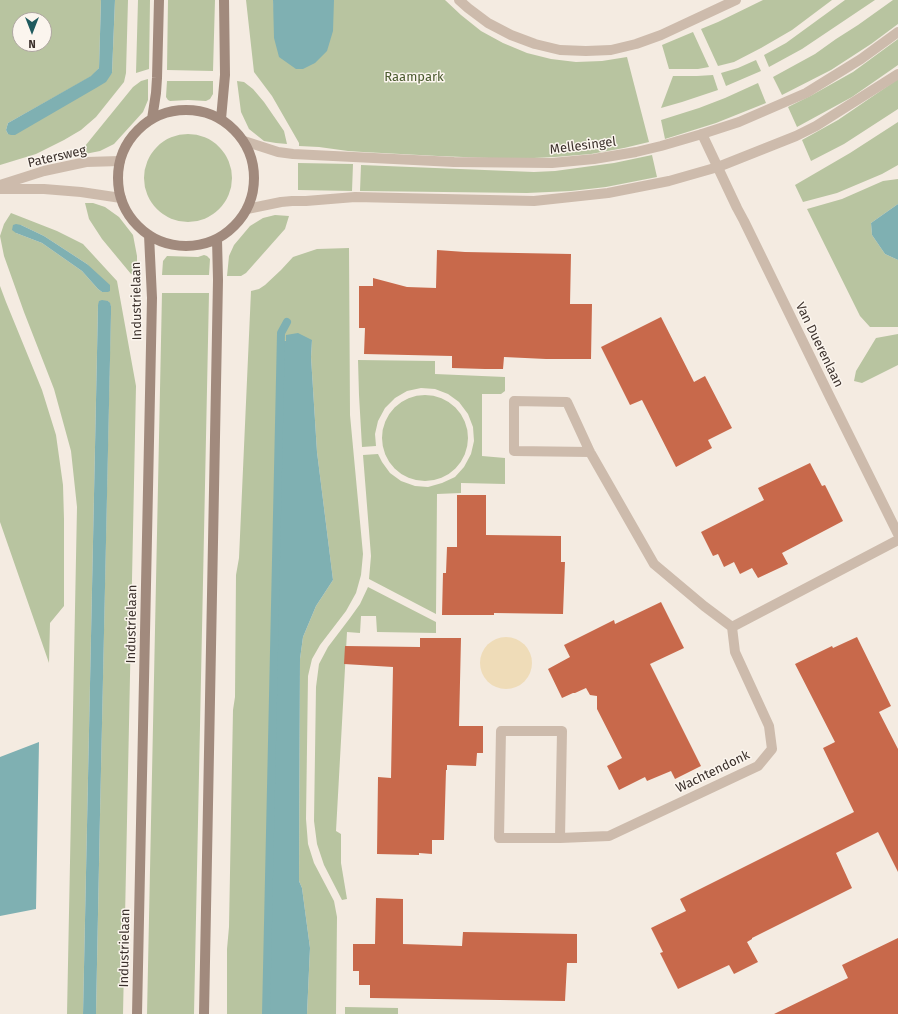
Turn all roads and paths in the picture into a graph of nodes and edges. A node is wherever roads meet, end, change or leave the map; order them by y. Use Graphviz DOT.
graph roads {
  1 [pos="159,0"];
  2 [pos="224,0"];
  3 [pos="459,0"];
  4 [pos="736,0"];
  5 [pos="898,32"];
  6 [pos="898,74"];
  7 [pos="152,119"];
  8 [pos="221,119"];
  9 [pos="702,134"];
  10 [pos="244,141"];
  11 [pos="120,161"];
  12 [pos="718,167"];
  13 [pos="0,185"];
  14 [pos="0,189"];
  15 [pos="121,198"];
  16 [pos="248,209"];
  17 [pos="149,235"];
  18 [pos="217,239"];
  19 [pos="590,452"];
  20 [pos="898,534"];
  21 [pos="898,540"];
  22 [pos="732,627"];
  23 [pos="560,838"];
  24 [pos="137,1014"];
  25 [pos="204,1014"];
  1 -- 7 [label="main road"];
  2 -- 8 [label="main road"];
  3 -- 4 [label="street"];
  5 -- 9 [label="street, Mellesingel"];
  6 -- 12 [label="street"];
  7 -- 8 [label="main road"];
  7 -- 11 [label="main road"];
  8 -- 10 [label="main road"];
  9 -- 10 [label="street, Mellesingel"];
  9 -- 12 [label="street, Van Duerenlaan"];
  10 -- 16 [label="main road"];
  11 -- 13 [label="street, Patersweg"];
  11 -- 15 [label="main road"];
  12 -- 16 [label="street"];
  12 -- 20 [label="street, Van Duerenlaan"];
  14 -- 15 [label="street, Patersweg"];
  15 -- 17 [label="main road"];
  16 -- 18 [label="main road"];
  17 -- 18 [label="main road"];
  17 -- 24 [label="main road, Industrielaan"];
  18 -- 25 [label="main road"];
  19 -- 19 [label="street"];
  19 -- 22 [label="street"];
  21 -- 22 [label="street"];
  22 -- 23 [label="street, Wachtendonk"];
  23 -- 23 [label="street, Wachtendonk"];
}
